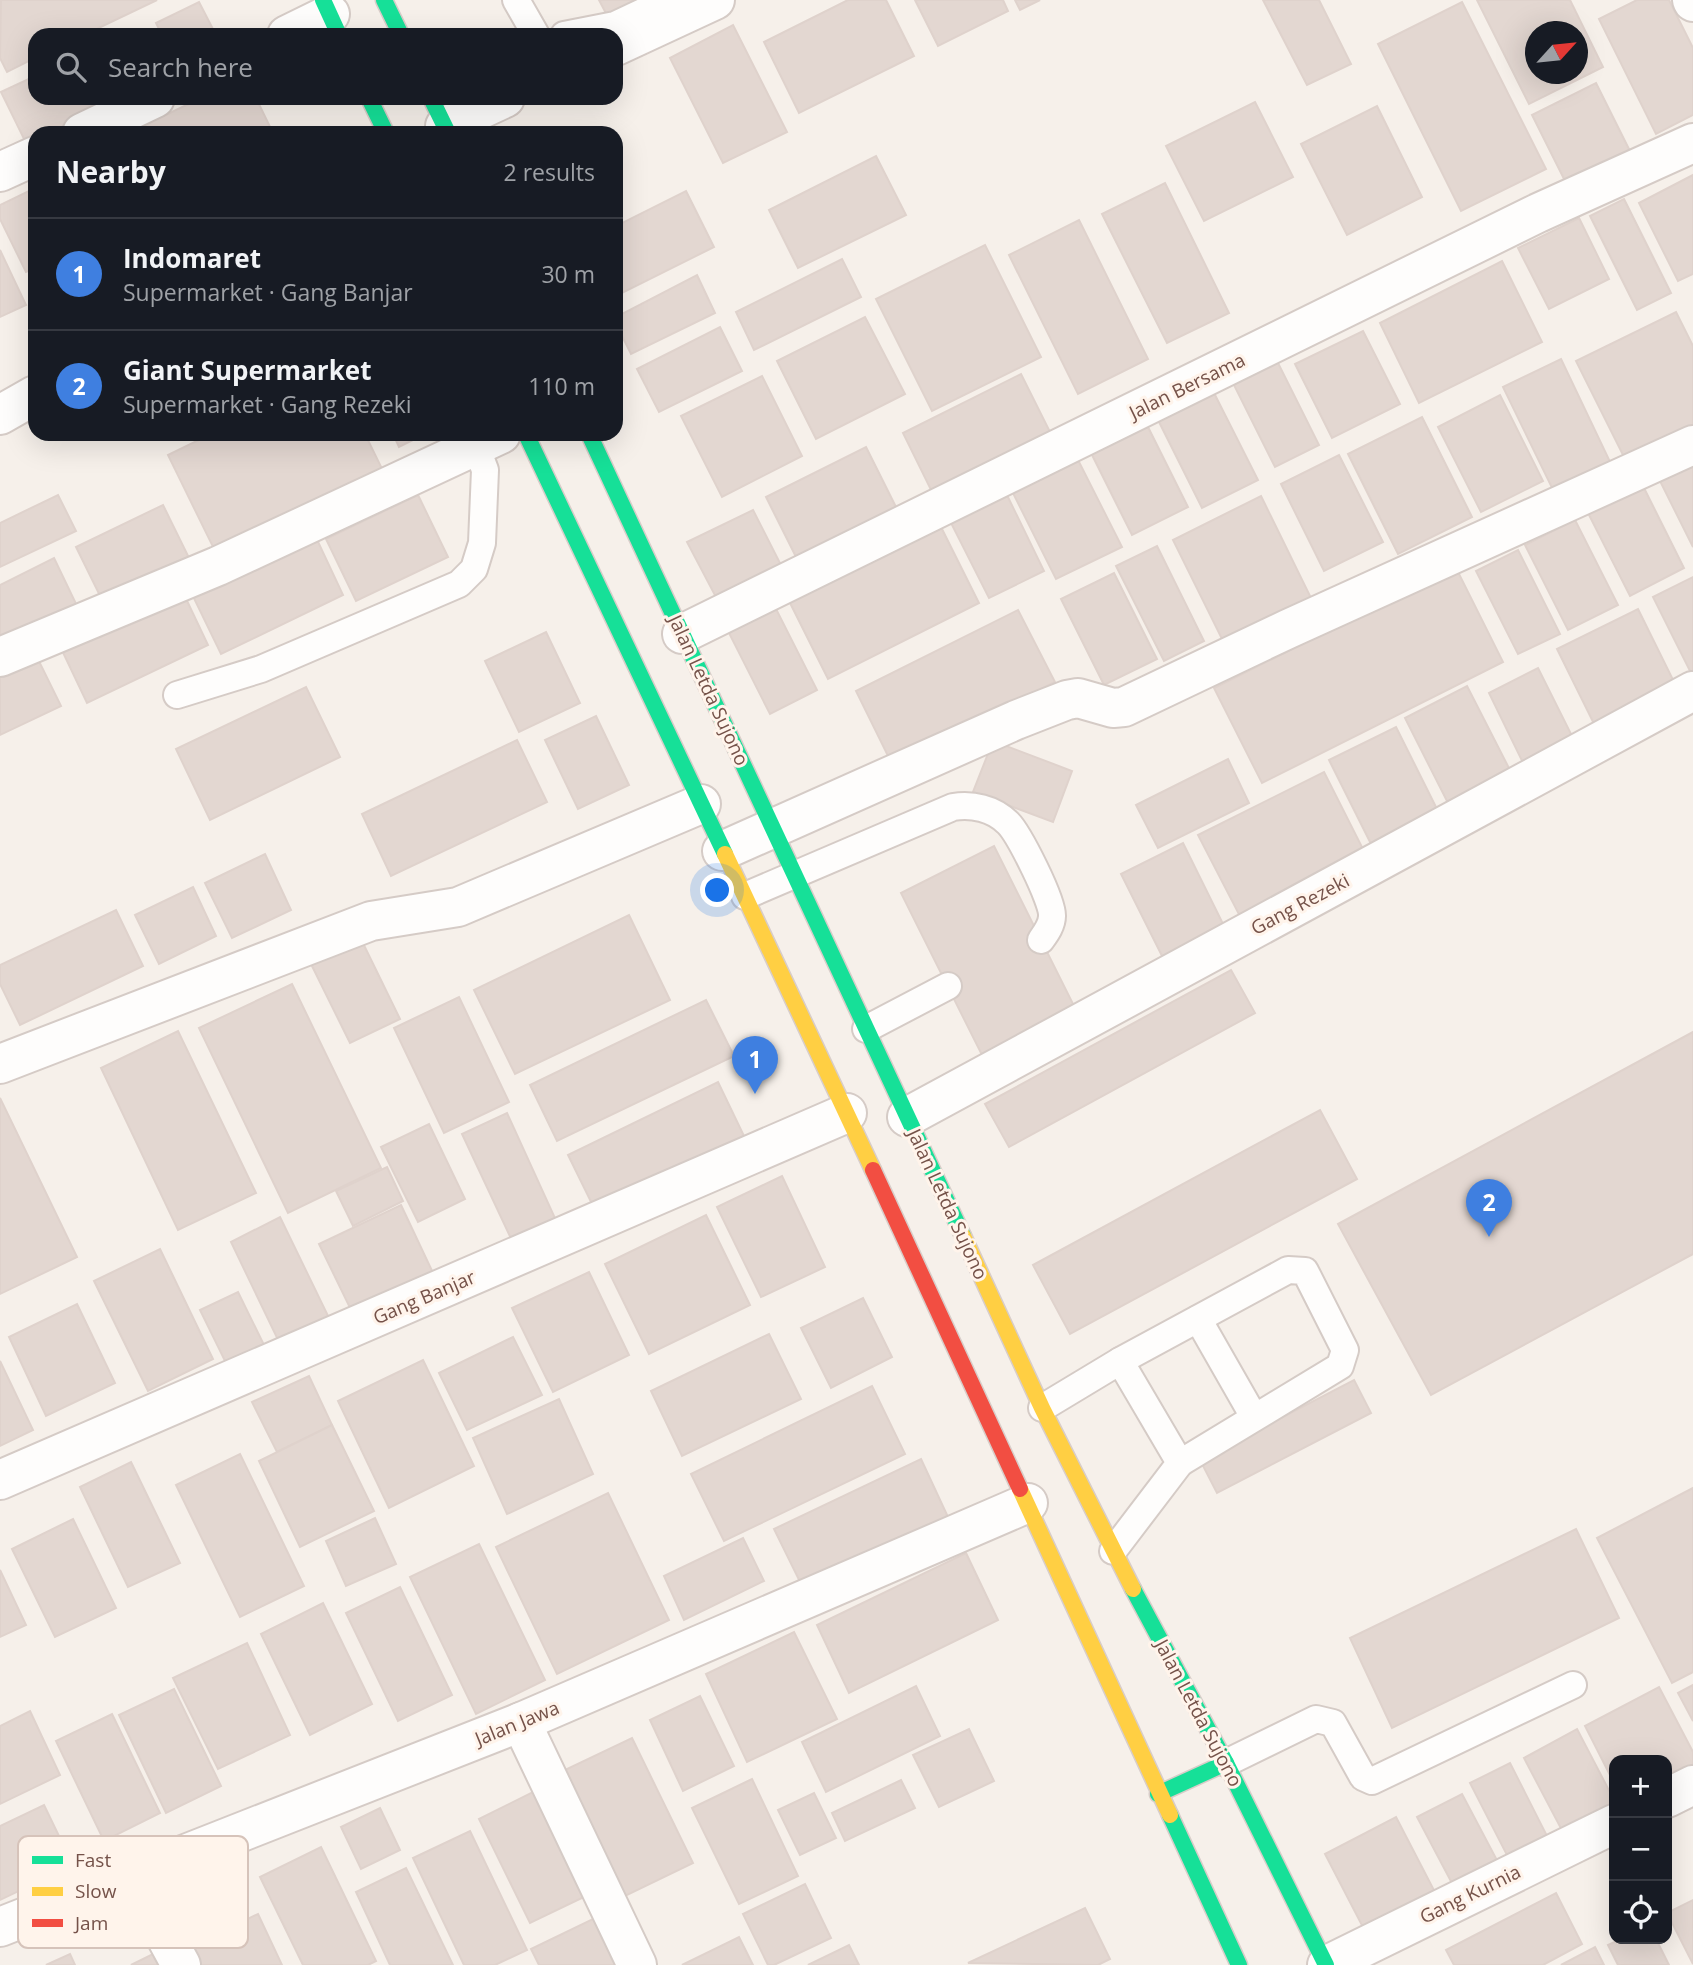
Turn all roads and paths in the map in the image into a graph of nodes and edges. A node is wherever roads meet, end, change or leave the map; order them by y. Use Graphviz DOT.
graph roads {
  1 [pos="384,0"];
  2 [pos="516,0"];
  3 [pos="668,0"];
  4 [pos="715,0"];
  5 [pos="331,16"];
  6 [pos="303,28"];
  7 [pos="398,28"];
  8 [pos="532,28"];
  9 [pos="600,28"];
  10 [pos="623,43"];
  11 [pos="140,105"];
  12 [pos="372,105"];
  13 [pos="484,105"];
  14 [pos="441,119"];
  15 [pos="97,126"];
  16 [pos="383,126"];
  17 [pos="1693,143"];
  18 [pos="28,159"];
  19 [pos="0,173"];
  20 [pos="28,399"];
  21 [pos="0,415"];
  22 [pos="487,441"];
  23 [pos="489,441"];
  24 [pos="529,441"];
  25 [pos="592,441"];
  26 [pos="1693,445"];
  27 [pos="682,634"];
  28 [pos="0,657"];
  29 [pos="1693,691"];
  30 [pos="177,695"];
  31 [pos="701,804"];
  32 [pos="775,828"];
  33 [pos="723,851"];
  34 [pos="796,874"];
  35 [pos="745,896"];
  36 [pos="1041,940"];
  37 [pos="948,986"];
  38 [pos="866,1029"];
  39 [pos="0,1064"];
  40 [pos="847,1113"];
  41 [pos="907,1117"];
  42 [pos="1198,1319"];
  43 [pos="1120,1361"];
  44 [pos="1042,1408"];
  45 [pos="1254,1417"];
  46 [pos="1180,1463"];
  47 [pos="0,1480"];
  48 [pos="1028,1503"];
  49 [pos="1112,1551"];
  50 [pos="1573,1685"];
  51 [pos="521,1722"];
  52 [pos="1226,1763"];
  53 [pos="1693,1785"];
  54 [pos="1158,1794"];
  55 [pos="1672,1796"];
  56 [pos="1609,1826"];
  57 [pos="227,1836"];
  58 [pos="18,1920"];
  59 [pos="0,1927"];
  60 [pos="172,1948"];
  61 [pos="181,1965"];
  62 [pos="637,1965"];
  63 [pos="1239,1965"];
  64 [pos="1326,1965"];
  1 -- 7 [label="highway"];
  2 -- 8 [label="lane"];
  3 -- 9 [label="lane"];
  4 -- 10 [label="street"];
  5 -- 6 [label="street"];
  11 -- 15 [label="street"];
  12 -- 16 [label="highway"];
  13 -- 14 [label="street"];
  17 -- 27 [label="street, Jalan Bersama"];
  18 -- 19 [label="street"];
  20 -- 21 [label="street"];
  22 -- 28 [label="street"];
  23 -- 30 [label="lane"];
  24 -- 31 [label="highway"];
  25 -- 27 [label="highway, Jalan Letda Sujono"];
  26 -- 32 [label="street"];
  27 -- 32 [label="highway, Jalan Letda Sujono"];
  29 -- 41 [label="street, Gang Rezeki"];
  31 -- 33 [label="highway"];
  31 -- 39 [label="street"];
  32 -- 33 [label="street"];
  32 -- 34 [label="highway, Jalan Letda Sujono"];
  33 -- 35 [label="highway"];
  34 -- 35 [label="lane"];
  34 -- 36 [label="lane"];
  34 -- 38 [label="highway, Jalan Letda Sujono"];
  35 -- 40 [label="highway"];
  37 -- 38 [label="lane"];
  38 -- 41 [label="highway, Jalan Letda Sujono"];
  40 -- 47 [label="street, Gang Banjar"];
  40 -- 48 [label="highway"];
  41 -- 44 [label="highway, Jalan Letda Sujono"];
  42 -- 43 [label="lane"];
  42 -- 45 [label="lane"];
  42 -- 45 [label="lane"];
  43 -- 44 [label="lane"];
  43 -- 46 [label="lane"];
  44 -- 49 [label="highway, Jalan Letda Sujono"];
  45 -- 46 [label="lane"];
  46 -- 49 [label="lane"];
  48 -- 51 [label="street, Jalan Jawa"];
  48 -- 54 [label="highway"];
  49 -- 52 [label="highway, Jalan Letda Sujono"];
  50 -- 52 [label="lane"];
  51 -- 57 [label="street, Jalan Jawa"];
  51 -- 62 [label="street"];
  52 -- 54 [label="highway"];
  52 -- 64 [label="highway, Jalan Letda Sujono"];
  53 -- 55 [label="street"];
  54 -- 63 [label="highway"];
  56 -- 64 [label="street, Gang Kurnia"];
  58 -- 59 [label="street, Jalan Jawa"];
  60 -- 61 [label="street"];
}
